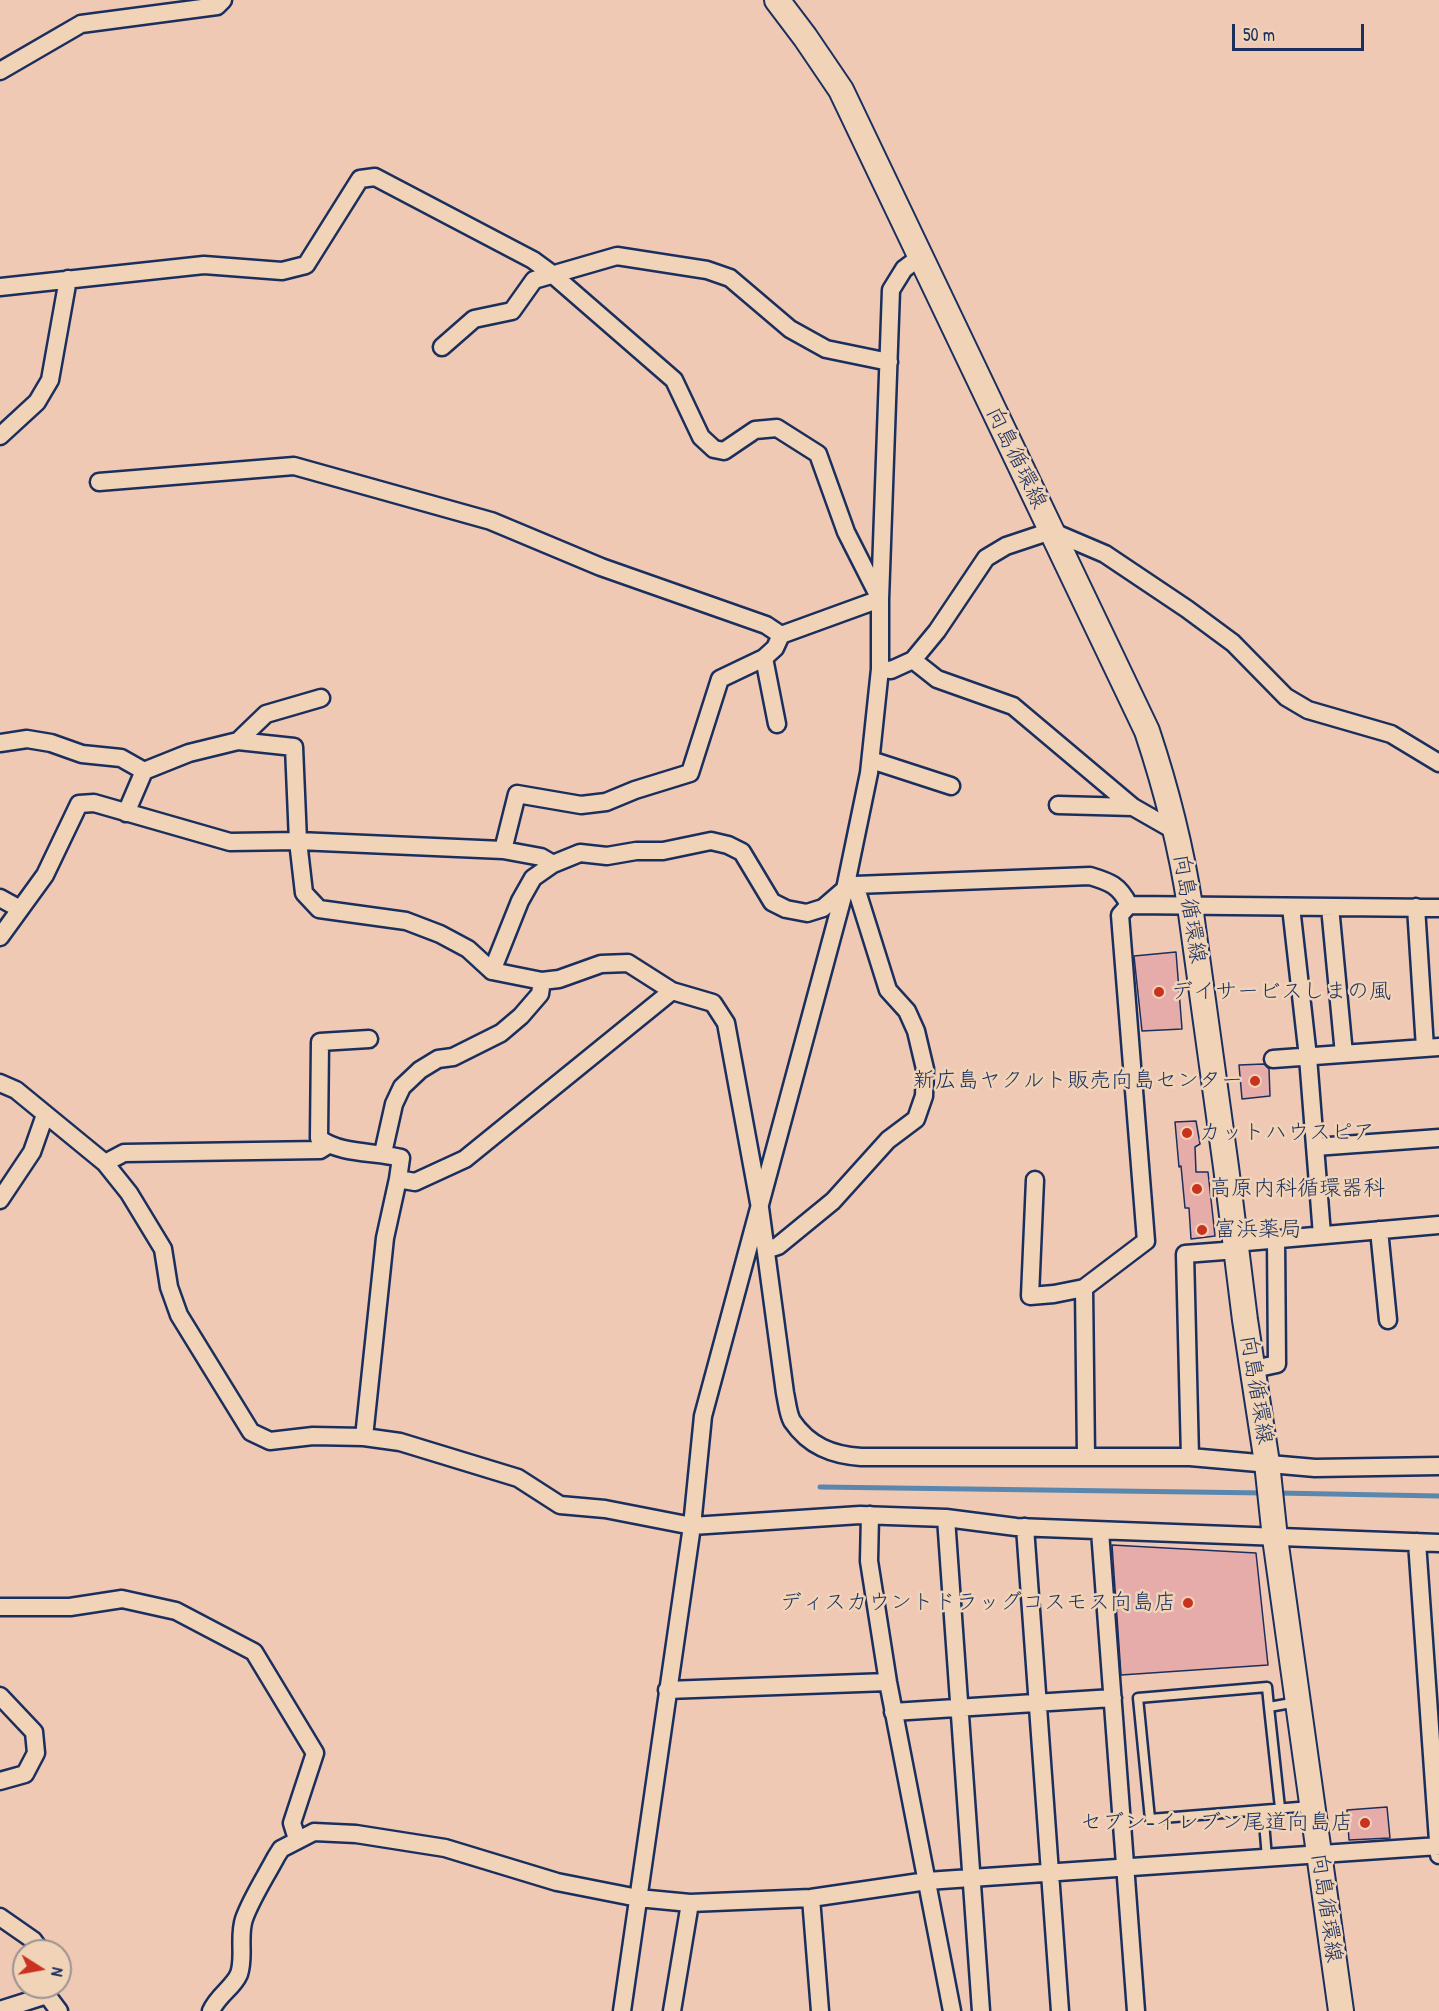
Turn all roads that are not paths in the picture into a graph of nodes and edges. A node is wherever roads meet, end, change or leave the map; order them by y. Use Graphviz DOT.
graph roads {
  1 [pos="223,0"];
  2 [pos="777,0"];
  3 [pos="0,71"];
  4 [pos="920,257"];
  5 [pos="552,274"];
  6 [pos="68,279"];
  7 [pos="0,287"];
  8 [pos="442,347"];
  9 [pos="889,362"];
  10 [pos="0,436"];
  11 [pos="99,482"];
  12 [pos="1051,531"];
  13 [pos="880,599"];
  14 [pos="781,635"];
  15 [pos="764,658"];
  16 [pos="913,660"];
  17 [pos="880,669"];
  18 [pos="321,698"];
  19 [pos="777,724"];
  20 [pos="238,741"];
  21 [pos="0,743"];
  22 [pos="870,759"];
  23 [pos="1439,763"];
  24 [pos="144,771"];
  25 [pos="951,786"];
  26 [pos="1058,805"];
  27 [pos="1133,807"];
  28 [pos="126,813"];
  29 [pos="1175,831"];
  30 [pos="298,841"];
  31 [pos="503,850"];
  32 [pos="553,864"];
  33 [pos="850,887"];
  34 [pos="0,898"];
  35 [pos="1129,904"];
  36 [pos="1190,906"];
  37 [pos="1291,907"];
  38 [pos="1330,907"];
  39 [pos="1416,907"];
  40 [pos="1439,908"];
  41 [pos="20,909"];
  42 [pos="0,937"];
  43 [pos="492,971"];
  44 [pos="542,981"];
  45 [pos="672,991"];
  46 [pos="369,1039"];
  47 [pos="1432,1047"];
  48 [pos="1344,1054"];
  49 [pos="1308,1057"];
  50 [pos="1273,1059"];
  51 [pos="0,1083"];
  52 [pos="45,1115"];
  53 [pos="1439,1138"];
  54 [pos="328,1145"];
  55 [pos="1314,1147"];
  56 [pos="383,1153"];
  57 [pos="105,1163"];
  58 [pos="398,1179"];
  59 [pos="1035,1180"];
  60 [pos="0,1200"];
  61 [pos="760,1209"];
  62 [pos="1439,1225"];
  63 [pos="1379,1230"];
  64 [pos="1322,1235"];
  65 [pos="1276,1239"];
  66 [pos="1236,1247"];
  67 [pos="766,1250"];
  68 [pos="1084,1287"];
  69 [pos="1388,1320"];
  70 [pos="1254,1369"];
  71 [pos="364,1437"];
  72 [pos="1190,1456"];
  73 [pos="1086,1457"];
  74 [pos="1439,1466"];
  75 [pos="1268,1467"];
  76 [pos="870,1515"];
  77 [pos="946,1518"];
  78 [pos="692,1526"];
  79 [pos="1024,1527"];
  80 [pos="1100,1531"];
  81 [pos="1274,1532"];
  82 [pos="1417,1542"];
  83 [pos="1439,1543"];
  84 [pos="0,1607"];
  85 [pos="888,1682"];
  86 [pos="667,1690"];
  87 [pos="0,1696"];
  88 [pos="1113,1698"];
  89 [pos="1298,1702"];
  90 [pos="1037,1703"];
  91 [pos="1269,1707"];
  92 [pos="960,1709"];
  93 [pos="893,1712"];
  94 [pos="0,1781"];
  95 [pos="1312,1806"];
  96 [pos="1280,1808"];
  97 [pos="1263,1810"];
  98 [pos="297,1839"];
  99 [pos="1439,1846"];
  100 [pos="1318,1854"];
  101 [pos="1439,1855"];
  102 [pos="1267,1858"];
  103 [pos="1125,1868"];
  104 [pos="1050,1873"];
  105 [pos="972,1878"];
  106 [pos="927,1881"];
  107 [pos="638,1898"];
  108 [pos="811,1898"];
  109 [pos="690,1903"];
  110 [pos="0,1917"];
  111 [pos="32,1939"];
  112 [pos="27,1999"];
  113 [pos="0,2010"];
  114 [pos="211,2011"];
  115 [pos="621,2011"];
  116 [pos="672,2011"];
  117 [pos="820,2011"];
  118 [pos="952,2011"];
  119 [pos="981,2011"];
  120 [pos="1060,2011"];
  121 [pos="1136,2011"];
  122 [pos="1341,2011"];
  1 -- 3 [label="street"];
  2 -- 4 [label="main road, 向島循環線"];
  4 -- 9 [label="street"];
  4 -- 12 [label="main road, 向島循環線"];
  5 -- 6 [label="street"];
  5 -- 8 [label="street"];
  5 -- 9 [label="street"];
  5 -- 13 [label="street"];
  6 -- 7 [label="street"];
  6 -- 10 [label="street"];
  9 -- 13 [label="street"];
  11 -- 14 [label="street"];
  12 -- 16 [label="street"];
  12 -- 23 [label="street"];
  12 -- 29 [label="main road, 向島循環線"];
  13 -- 14 [label="street"];
  13 -- 17 [label="street"];
  14 -- 15 [label="street"];
  15 -- 19 [label="street"];
  15 -- 31 [label="street"];
  16 -- 17 [label="street"];
  16 -- 27 [label="street"];
  17 -- 22 [label="street"];
  18 -- 20 [label="street"];
  20 -- 24 [label="street"];
  20 -- 30 [label="street"];
  21 -- 24 [label="street"];
  22 -- 25 [label="street"];
  22 -- 33 [label="street"];
  24 -- 28 [label="street"];
  26 -- 27 [label="street"];
  27 -- 29 [label="street"];
  28 -- 30 [label="street"];
  28 -- 41 [label="street"];
  29 -- 36 [label="main road, 向島循環線"];
  30 -- 31 [label="street"];
  30 -- 43 [label="street"];
  31 -- 32 [label="street"];
  32 -- 33 [label="street"];
  32 -- 43 [label="street"];
  33 -- 35 [label="street"];
  33 -- 61 [label="street"];
  33 -- 67 [label="street"];
  34 -- 41 [label="street"];
  35 -- 36 [label="street"];
  35 -- 68 [label="street"];
  36 -- 37 [label="street"];
  36 -- 66 [label="main road, 向島循環線"];
  37 -- 38 [label="street"];
  37 -- 49 [label="street"];
  38 -- 39 [label="street"];
  38 -- 48 [label="street"];
  39 -- 40 [label="street"];
  39 -- 47 [label="street"];
  41 -- 42 [label="street"];
  43 -- 44 [label="street"];
  44 -- 45 [label="street"];
  44 -- 56 [label="street"];
  45 -- 58 [label="street"];
  45 -- 61 [label="street"];
  46 -- 54 [label="street"];
  47 -- 48 [label="street"];
  48 -- 49 [label="street"];
  49 -- 50 [label="street"];
  49 -- 55 [label="street"];
  51 -- 52 [label="street"];
  52 -- 57 [label="street"];
  52 -- 60 [label="street"];
  53 -- 55 [label="street"];
  54 -- 56 [label="street"];
  54 -- 57 [label="street"];
  55 -- 64 [label="street"];
  56 -- 58 [label="street"];
  57 -- 71 [label="street"];
  58 -- 71 [label="street"];
  59 -- 68 [label="street"];
  61 -- 67 [label="street"];
  61 -- 78 [label="street"];
  62 -- 63 [label="street"];
  63 -- 64 [label="street"];
  63 -- 69 [label="street"];
  64 -- 65 [label="street"];
  65 -- 66 [label="street"];
  65 -- 70 [label="street"];
  66 -- 70 [label="main road, 向島循環線"];
  66 -- 72 [label="street"];
  67 -- 73 [label="street"];
  68 -- 73 [label="street"];
  70 -- 75 [label="main road, 向島循環線"];
  71 -- 78 [label="street"];
  72 -- 73 [label="street"];
  72 -- 75 [label="street"];
  74 -- 75 [label="street"];
  75 -- 81 [label="main road, 向島循環線"];
  76 -- 77 [label="street"];
  76 -- 78 [label="street"];
  76 -- 85 [label="street"];
  77 -- 79 [label="street"];
  77 -- 92 [label="street"];
  78 -- 86 [label="street"];
  79 -- 80 [label="street"];
  79 -- 90 [label="street"];
  80 -- 81 [label="street"];
  80 -- 88 [label="street"];
  81 -- 82 [label="street"];
  81 -- 89 [label="main road, 向島循環線"];
  82 -- 83 [label="street"];
  82 -- 99 [label="street"];
  84 -- 98 [label="street"];
  85 -- 86 [label="street"];
  85 -- 93 [label="street"];
  86 -- 107 [label="street"];
  87 -- 94 [label="street"];
  88 -- 90 [label="street"];
  88 -- 103 [label="street"];
  89 -- 91 [label="lane"];
  89 -- 95 [label="main road, 向島循環線"];
  90 -- 92 [label="street"];
  90 -- 104 [label="street"];
  91 -- 96 [label="lane"];
  91 -- 97 [label="lane"];
  92 -- 93 [label="street"];
  92 -- 105 [label="street"];
  93 -- 106 [label="street"];
  95 -- 96 [label="lane"];
  95 -- 100 [label="main road, 向島循環線"];
  96 -- 97 [label="lane"];
  97 -- 102 [label="lane"];
  98 -- 107 [label="street"];
  98 -- 114 [label="street"];
  99 -- 100 [label="street"];
  99 -- 101 [label="street"];
  100 -- 102 [label="street"];
  100 -- 122 [label="main road, 向島循環線"];
  102 -- 103 [label="street"];
  103 -- 104 [label="street"];
  103 -- 121 [label="street"];
  104 -- 105 [label="street"];
  104 -- 120 [label="street"];
  105 -- 106 [label="street"];
  105 -- 119 [label="street"];
  106 -- 108 [label="street"];
  106 -- 118 [label="street"];
  107 -- 109 [label="street"];
  107 -- 115 [label="street"];
  108 -- 109 [label="street"];
  108 -- 117 [label="street"];
  109 -- 116 [label="street"];
  110 -- 111 [label="street"];
  112 -- 113 [label="street"];
}
